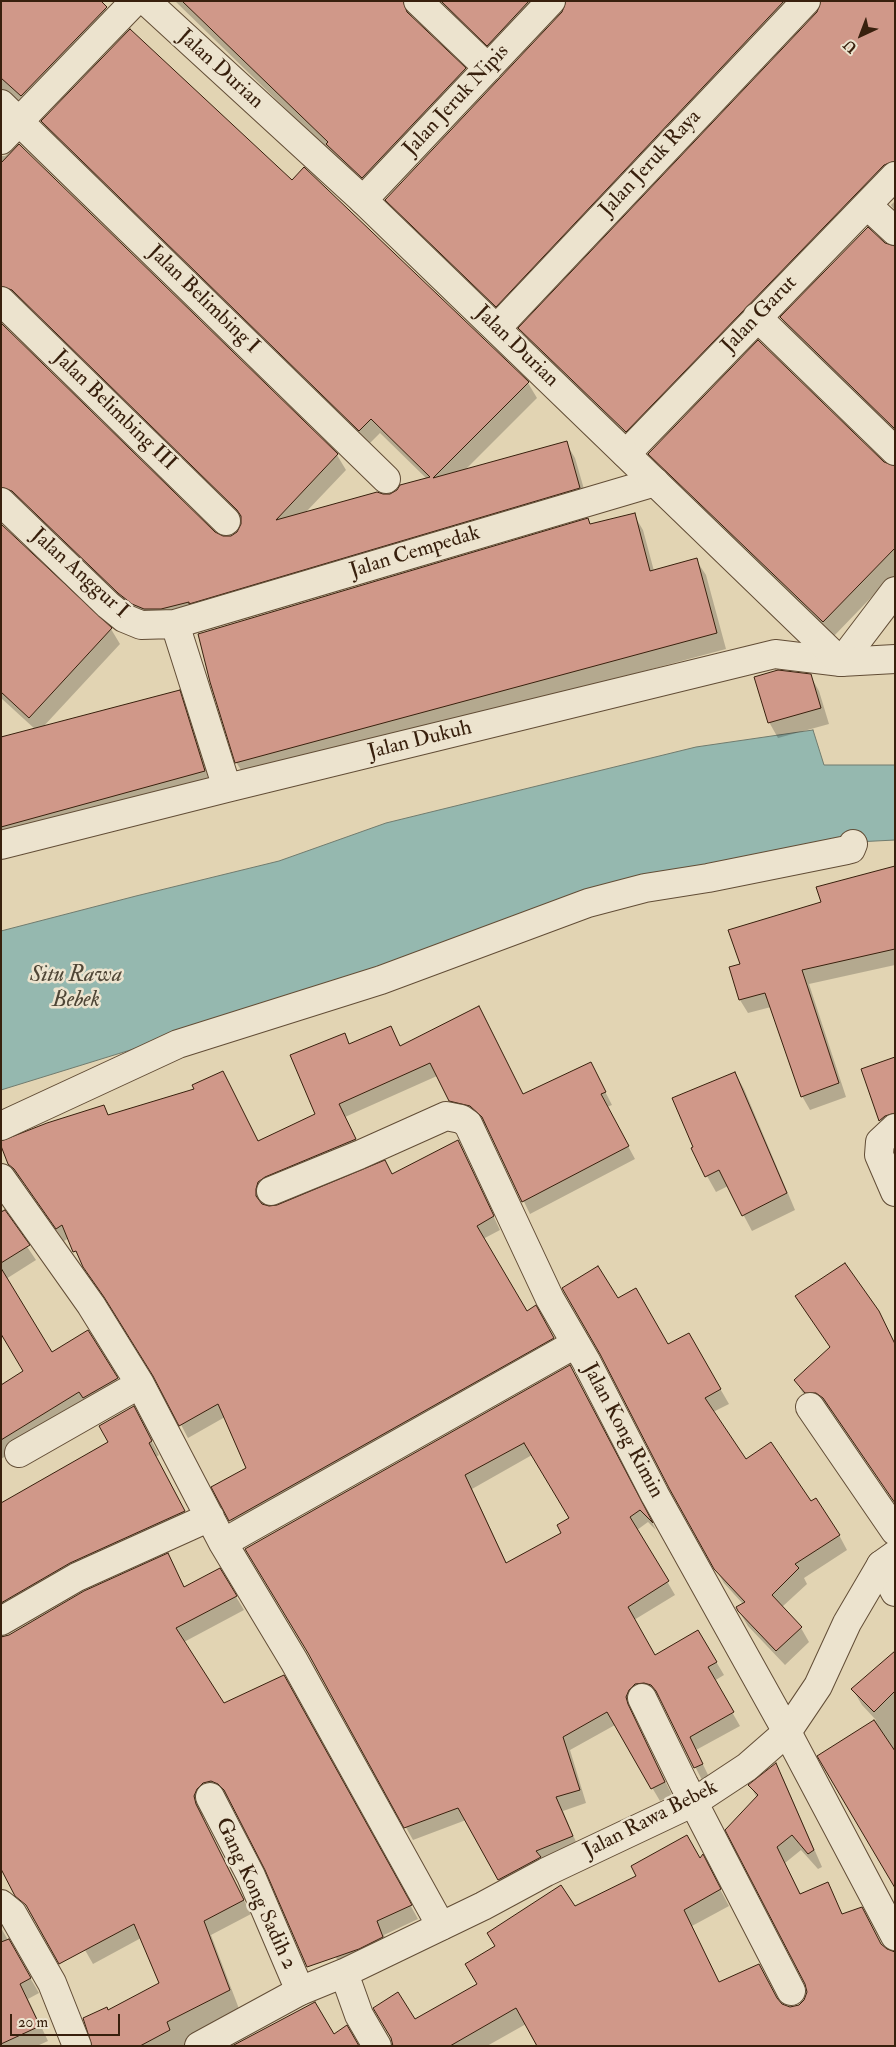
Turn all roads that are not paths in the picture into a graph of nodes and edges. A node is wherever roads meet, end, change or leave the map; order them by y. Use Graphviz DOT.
graph roads {
  1 [pos="135,1"];
  2 [pos="146,1"];
  3 [pos="418,1"];
  4 [pos="551,1"];
  5 [pos="806,1"];
  6 [pos="488,68"];
  7 [pos="7,122"];
  8 [pos="895,176"];
  9 [pos="363,200"];
  10 [pos="867,205"];
  11 [pos="895,231"];
  12 [pos="1,300"];
  13 [pos="757,317"];
  14 [pos="497,328"];
  15 [pos="895,451"];
  16 [pos="626,454"];
  17 [pos="386,480"];
  18 [pos="654,482"];
  19 [pos="1,502"];
  20 [pos="226,521"];
  21 [pos="895,591"];
  22 [pos="175,624"];
  23 [pos="895,659"];
  24 [pos="841,662"];
  25 [pos="227,788"];
  26 [pos="854,844"];
  27 [pos="1,845"];
  28 [pos="1,1126"];
  29 [pos="895,1128"];
  30 [pos="1,1178"];
  31 [pos="271,1191"];
  32 [pos="895,1192"];
  33 [pos="576,1344"];
  34 [pos="140,1384"];
  35 [pos="810,1407"];
  36 [pos="19,1453"];
  37 [pos="210,1517"];
  38 [pos="895,1531"];
  39 [pos="223,1542"];
  40 [pos="888,1560"];
  41 [pos="895,1592"];
  42 [pos="1,1621"];
  43 [pos="642,1698"];
  44 [pos="787,1732"];
  45 [pos="210,1797"];
  46 [pos="694,1802"];
  47 [pos="6,1909"];
  48 [pos="441,1926"];
  49 [pos="895,1936"];
  50 [pos="344,1973"];
  51 [pos="300,1991"];
  52 [pos="791,1991"];
  53 [pos="78,2046"];
  54 [pos="199,2046"];
  55 [pos="377,2046"];
  1 -- 7 [label="street"];
  2 -- 9 [label="street, Jalan Durian"];
  3 -- 6 [label="street"];
  4 -- 6 [label="street, Jalan Jeruk Nipis"];
  5 -- 14 [label="street, Jalan Jeruk Raya"];
  6 -- 9 [label="street, Jalan Jeruk Nipis"];
  7 -- 17 [label="street, Jalan Belimbing I"];
  8 -- 10 [label="street, Jalan Garut"];
  9 -- 14 [label="street, Jalan Durian"];
  10 -- 11 [label="street"];
  10 -- 13 [label="street, Jalan Garut"];
  12 -- 20 [label="street, Jalan Belimbing III"];
  13 -- 15 [label="street"];
  13 -- 16 [label="street, Jalan Garut"];
  14 -- 16 [label="street, Jalan Durian"];
  16 -- 18 [label="street, Jalan Durian"];
  18 -- 22 [label="street, Jalan Cempedak"];
  18 -- 24 [label="street, Jalan Durian"];
  19 -- 22 [label="street, Jalan Anggur I"];
  21 -- 24 [label="street"];
  22 -- 25 [label="street"];
  23 -- 24 [label="street"];
  24 -- 25 [label="street, Jalan Dukuh"];
  25 -- 27 [label="street, Jalan Dukuh"];
  26 -- 28 [label="street"];
  29 -- 32 [label="street"];
  30 -- 34 [label="street"];
  31 -- 33 [label="street, Jalan Kong Rimin"];
  33 -- 39 [label="street"];
  33 -- 44 [label="street, Jalan Kong Rimin"];
  34 -- 36 [label="street"];
  34 -- 37 [label="street"];
  35 -- 38 [label="street"];
  37 -- 39 [label="street"];
  37 -- 42 [label="street"];
  39 -- 48 [label="street"];
  40 -- 41 [label="street"];
  40 -- 44 [label="street, Jalan Rawa Bebek"];
  43 -- 46 [label="street"];
  44 -- 46 [label="street, Jalan Rawa Bebek"];
  44 -- 49 [label="street, Jalan Kong Rimin"];
  45 -- 51 [label="street, Gang Kong Sadih 2"];
  46 -- 48 [label="street, Jalan Rawa Bebek"];
  46 -- 52 [label="street"];
  47 -- 53 [label="street"];
  48 -- 50 [label="street, Jalan Rawa Bebek"];
  50 -- 51 [label="street, Jalan Rawa Bebek"];
  50 -- 55 [label="street"];
  51 -- 54 [label="street, Jalan Rawa Bebek"];
}
